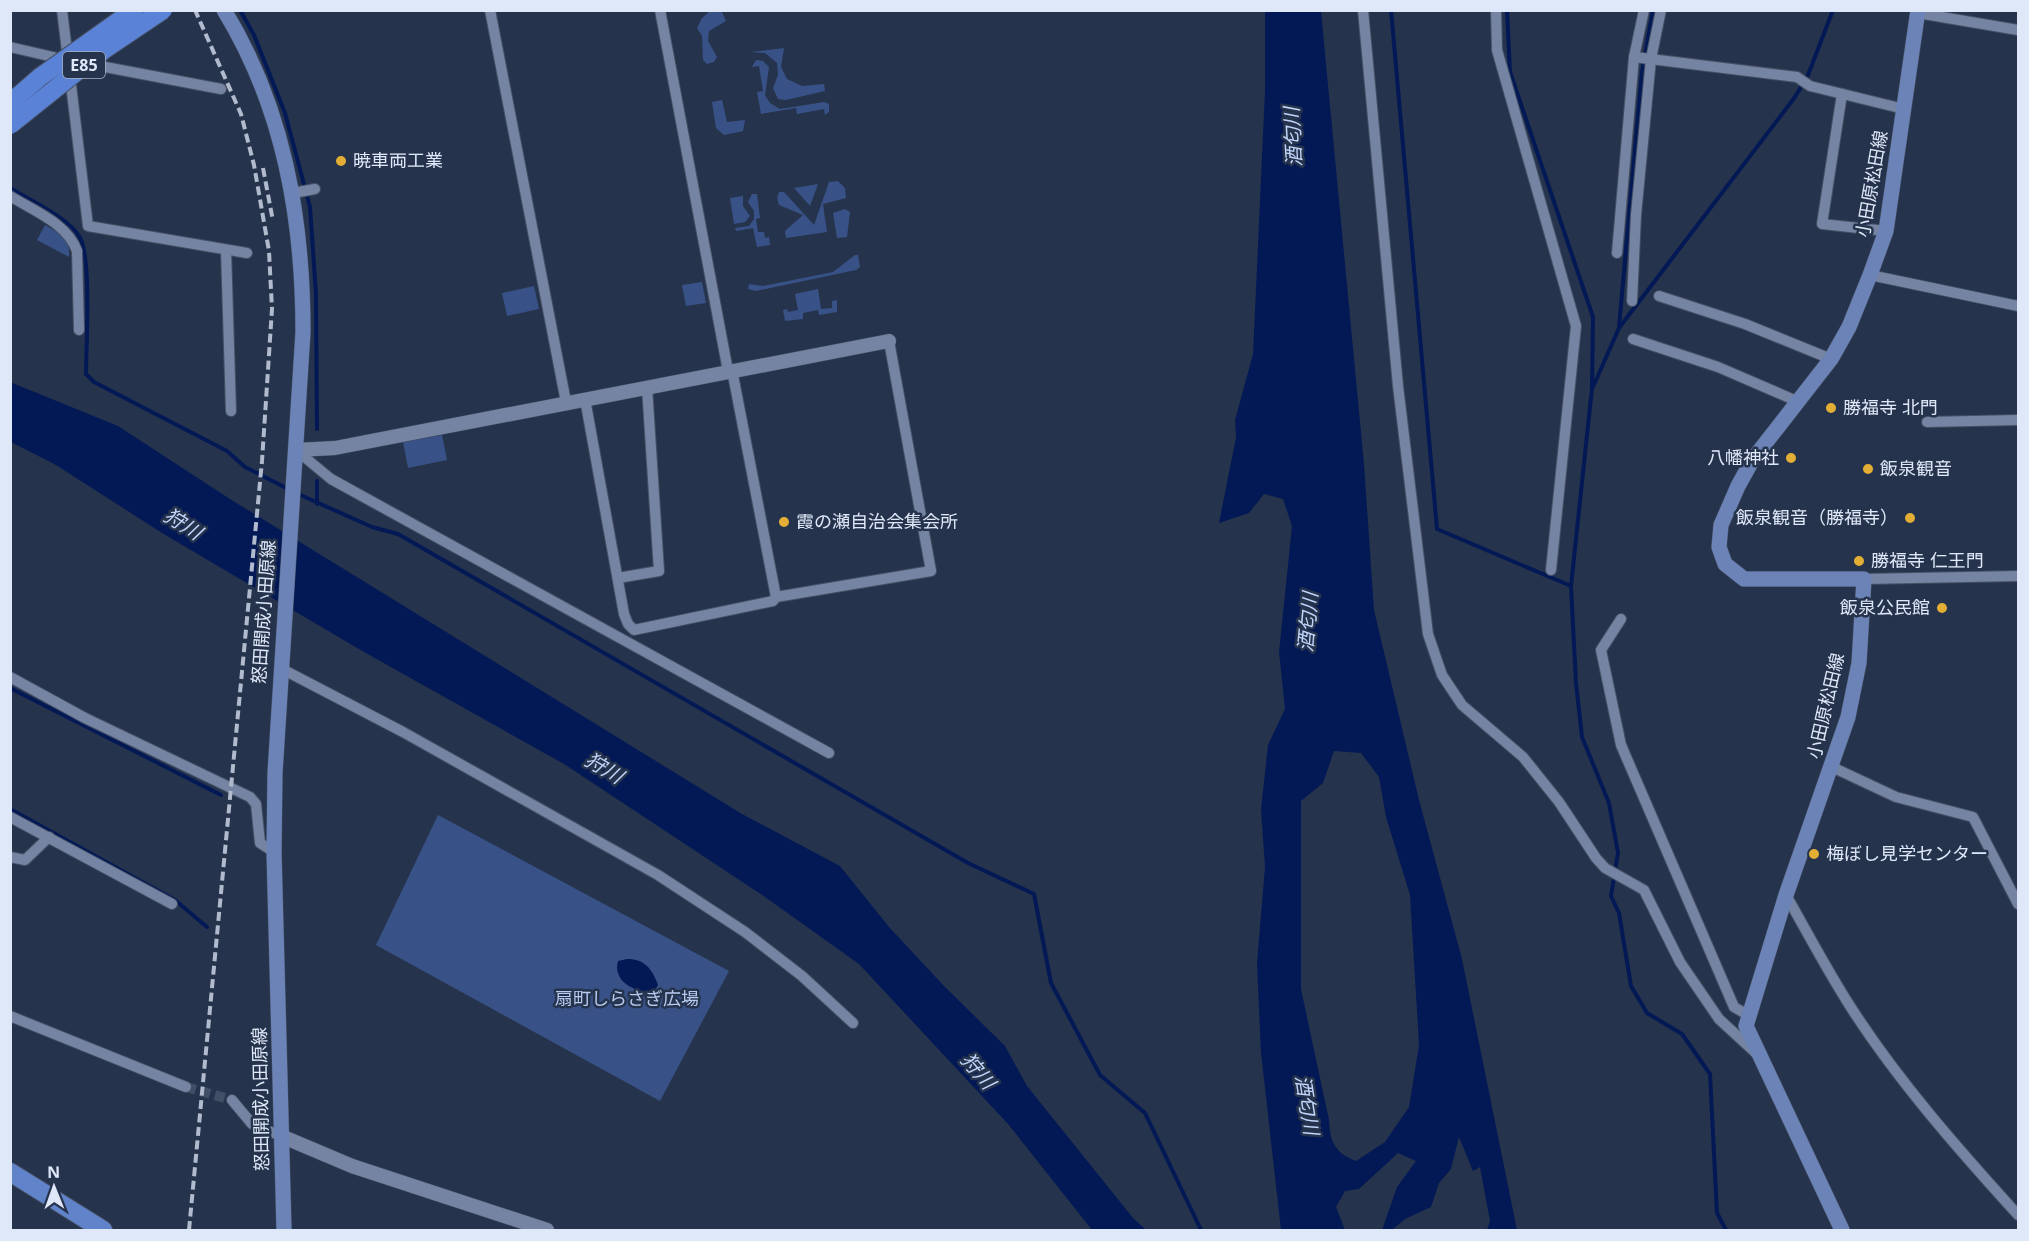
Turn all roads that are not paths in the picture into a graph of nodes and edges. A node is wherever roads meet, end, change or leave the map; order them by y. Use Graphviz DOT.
graph roads {
  1 [pos="62,10"];
  2 [pos="134,10"];
  3 [pos="162,10"];
  4 [pos="224,10"];
  5 [pos="490,10"];
  6 [pos="660,10"];
  7 [pos="1363,10"];
  8 [pos="1496,10"];
  9 [pos="1644,10"];
  10 [pos="1661,10"];
  11 [pos="1918,12"];
  12 [pos="2019,30"];
  13 [pos="10,47"];
  14 [pos="1634,57"];
  15 [pos="1651,59"];
  16 [pos="69,60"];
  17 [pos="221,88"];
  18 [pos="1842,94"];
  19 [pos="10,103"];
  20 [pos="1904,109"];
  21 [pos="10,125"];
  22 [pos="315,189"];
  23 [pos="296,193"];
  24 [pos="10,196"];
  25 [pos="1620,214"];
  26 [pos="1636,215"];
  27 [pos="1886,231"];
  28 [pos="226,250"];
  29 [pos="247,253"];
  30 [pos="1617,253"];
  31 [pos="1870,275"];
  32 [pos="1659,296"];
  33 [pos="1632,301"];
  34 [pos="2019,306"];
  35 [pos="79,330"];
  36 [pos="1633,339"];
  37 [pos="889,341"];
  38 [pos="1832,359"];
  39 [pos="730,370"];
  40 [pos="646,387"];
  41 [pos="585,399"];
  42 [pos="566,402"];
  43 [pos="1799,402"];
  44 [pos="231,411"];
  45 [pos="2019,420"];
  46 [pos="1927,422"];
  47 [pos="296,450"];
  48 [pos="1551,570"];
  49 [pos="2019,576"];
  50 [pos="618,578"];
  51 [pos="1864,579"];
  52 [pos="776,597"];
  53 [pos="1621,619"];
  54 [pos="628,624"];
  55 [pos="621,638"];
  56 [pos="280,662"];
  57 [pos="10,677"];
  58 [pos="829,753"];
  59 [pos="1832,767"];
  60 [pos="10,817"];
  61 [pos="49,837"];
  62 [pos="274,852"];
  63 [pos="10,857"];
  64 [pos="1786,895"];
  65 [pos="172,904"];
  66 [pos="2019,904"];
  67 [pos="1748,1015"];
  68 [pos="10,1016"];
  69 [pos="853,1023"];
  70 [pos="1759,1056"];
  71 [pos="186,1087"];
  72 [pos="232,1100"];
  73 [pos="281,1136"];
  74 [pos="10,1172"];
  75 [pos="2019,1215"];
  76 [pos="83,1225"];
  77 [pos="103,1230"];
  78 [pos="284,1230"];
  79 [pos="547,1230"];
  80 [pos="1842,1230"];
  1 -- 16 [label="street"];
  2 -- 19 [label="highway, E85, bridge"];
  3 -- 21 [label="highway, E85, bridge"];
  4 -- 23 [label="main road, 怒田開成小田原線"];
  5 -- 42 [label="street"];
  6 -- 39 [label="street"];
  7 -- 70 [label="street"];
  8 -- 48 [label="street"];
  9 -- 14 [label="street"];
  10 -- 15 [label="street"];
  11 -- 12 [label="street"];
  11 -- 20 [label="main road, 小田原松田線"];
  13 -- 16 [label="street"];
  14 -- 15 [label="street"];
  14 -- 25 [label="street"];
  15 -- 18 [label="street"];
  15 -- 26 [label="street"];
  16 -- 17 [label="street"];
  16 -- 28 [label="street"];
  18 -- 20 [label="street"];
  18 -- 27 [label="street"];
  20 -- 27 [label="main road, 小田原松田線"];
  22 -- 23 [label="street"];
  23 -- 47 [label="main road, 怒田開成小田原線"];
  24 -- 35 [label="street"];
  25 -- 26 [label="street"];
  25 -- 30 [label="street"];
  26 -- 33 [label="street"];
  27 -- 31 [label="main road, 小田原松田線"];
  28 -- 29 [label="street"];
  28 -- 44 [label="street"];
  31 -- 34 [label="street"];
  31 -- 38 [label="main road, 小田原松田線"];
  32 -- 38 [label="street"];
  36 -- 43 [label="street"];
  37 -- 39 [label="street"];
  37 -- 52 [label="street"];
  38 -- 43 [label="main road, 小田原松田線"];
  39 -- 40 [label="street"];
  39 -- 52 [label="street"];
  40 -- 41 [label="street"];
  40 -- 50 [label="street"];
  41 -- 42 [label="street"];
  41 -- 50 [label="street"];
  42 -- 47 [label="street"];
  43 -- 51 [label="main road, 小田原松田線"];
  45 -- 46 [label="street"];
  47 -- 55 [label="street"];
  47 -- 56 [label="main road, 怒田開成小田原線"];
  49 -- 51 [label="street"];
  50 -- 54 [label="street"];
  51 -- 59 [label="main road, 小田原松田線"];
  52 -- 54 [label="street"];
  53 -- 67 [label="street"];
  54 -- 55 [label="street"];
  55 -- 58 [label="street"];
  56 -- 62 [label="main road, 怒田開成小田原線"];
  56 -- 69 [label="street"];
  57 -- 62 [label="street"];
  59 -- 64 [label="main road, 小田原松田線"];
  59 -- 66 [label="street"];
  60 -- 61 [label="street"];
  61 -- 63 [label="street"];
  61 -- 65 [label="street"];
  62 -- 73 [label="main road, 怒田開成小田原線"];
  64 -- 67 [label="main road, 小田原松田線"];
  64 -- 75 [label="street"];
  67 -- 70 [label="main road, 小田原松田線"];
  68 -- 71 [label="street"];
  70 -- 80 [label="main road, 小田原松田線"];
  72 -- 73 [label="street"];
  73 -- 78 [label="main road, 怒田開成小田原線"];
  73 -- 79 [label="street"];
  74 -- 76 [label="main road"];
  76 -- 77 [label="main road"];
}
